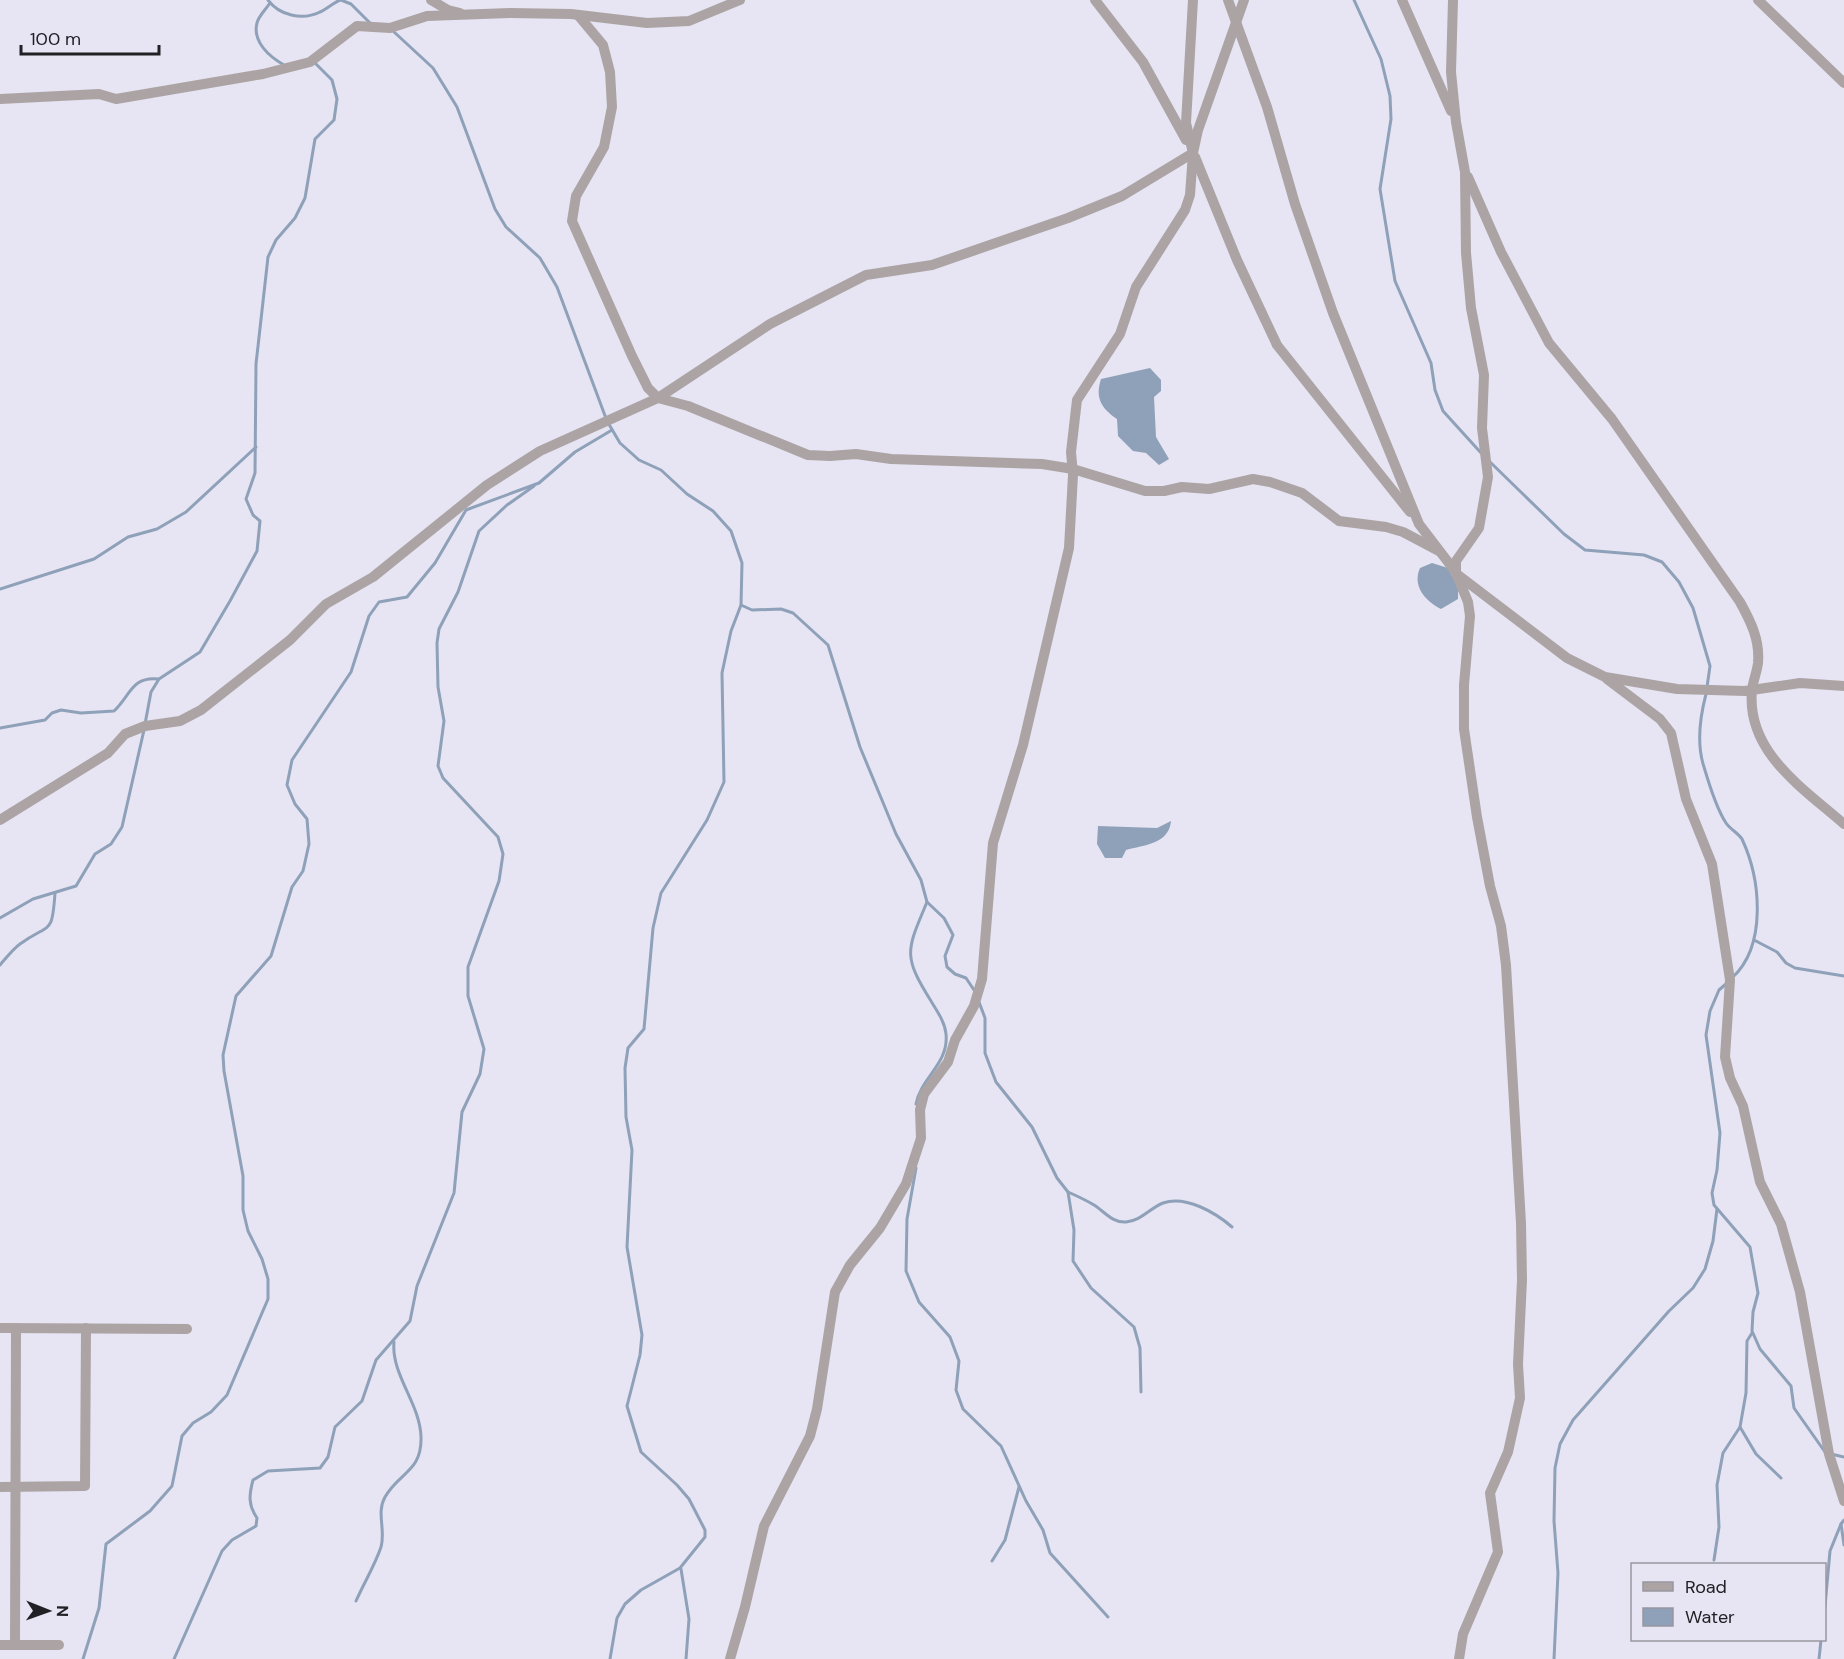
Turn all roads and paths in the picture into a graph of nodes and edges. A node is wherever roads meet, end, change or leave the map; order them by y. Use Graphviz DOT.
graph roads {
  1 [pos="431,0"];
  2 [pos="740,0"];
  3 [pos="1095,0"];
  4 [pos="1193,0"];
  5 [pos="1228,0"];
  6 [pos="1244,0"];
  7 [pos="1402,0"];
  8 [pos="1453,0"];
  9 [pos="1758,0"];
  10 [pos="474,15"];
  11 [pos="578,15"];
  12 [pos="1237,25"];
  13 [pos="1844,83"];
  14 [pos="0,99"];
  15 [pos="1456,122"];
  16 [pos="1193,153"];
  17 [pos="1466,172"];
  18 [pos="658,398"];
  19 [pos="1073,469"];
  20 [pos="1419,524"];
  21 [pos="1439,551"];
  22 [pos="1456,573"];
  23 [pos="1605,677"];
  24 [pos="1844,686"];
  25 [pos="1752,690"];
  26 [pos="0,820"];
  27 [pos="1844,824"];
  28 [pos="0,1328"];
  29 [pos="16,1328"];
  30 [pos="86,1328"];
  31 [pos="188,1329"];
  32 [pos="0,1487"];
  33 [pos="16,1487"];
  34 [pos="1844,1501"];
  35 [pos="0,1645"];
  36 [pos="15,1645"];
  37 [pos="59,1645"];
  38 [pos="730,1659"];
  39 [pos="1459,1659"];
  1 -- 10 [label="street"];
  2 -- 11 [label="street"];
  3 -- 16 [label="street"];
  4 -- 16 [label="street"];
  5 -- 12 [label="street"];
  6 -- 12 [label="street"];
  7 -- 15 [label="street"];
  8 -- 15 [label="street"];
  9 -- 13 [label="street"];
  10 -- 11 [label="street"];
  10 -- 14 [label="street"];
  11 -- 18 [label="street"];
  12 -- 16 [label="street"];
  12 -- 20 [label="street"];
  15 -- 17 [label="street"];
  16 -- 18 [label="street"];
  16 -- 19 [label="street"];
  16 -- 20 [label="street"];
  17 -- 22 [label="street"];
  17 -- 25 [label="street"];
  18 -- 19 [label="street"];
  18 -- 26 [label="street"];
  19 -- 21 [label="street"];
  19 -- 38 [label="street"];
  20 -- 21 [label="street"];
  21 -- 22 [label="street"];
  22 -- 23 [label="street"];
  22 -- 39 [label="street"];
  23 -- 25 [label="street"];
  23 -- 34 [label="street"];
  24 -- 25 [label="street"];
  25 -- 27 [label="street"];
  28 -- 29 [label="street"];
  29 -- 30 [label="street"];
  29 -- 33 [label="street"];
  30 -- 31 [label="street"];
  30 -- 33 [label="street"];
  32 -- 33 [label="street"];
  33 -- 36 [label="street"];
  35 -- 36 [label="street"];
  36 -- 37 [label="street"];
}
